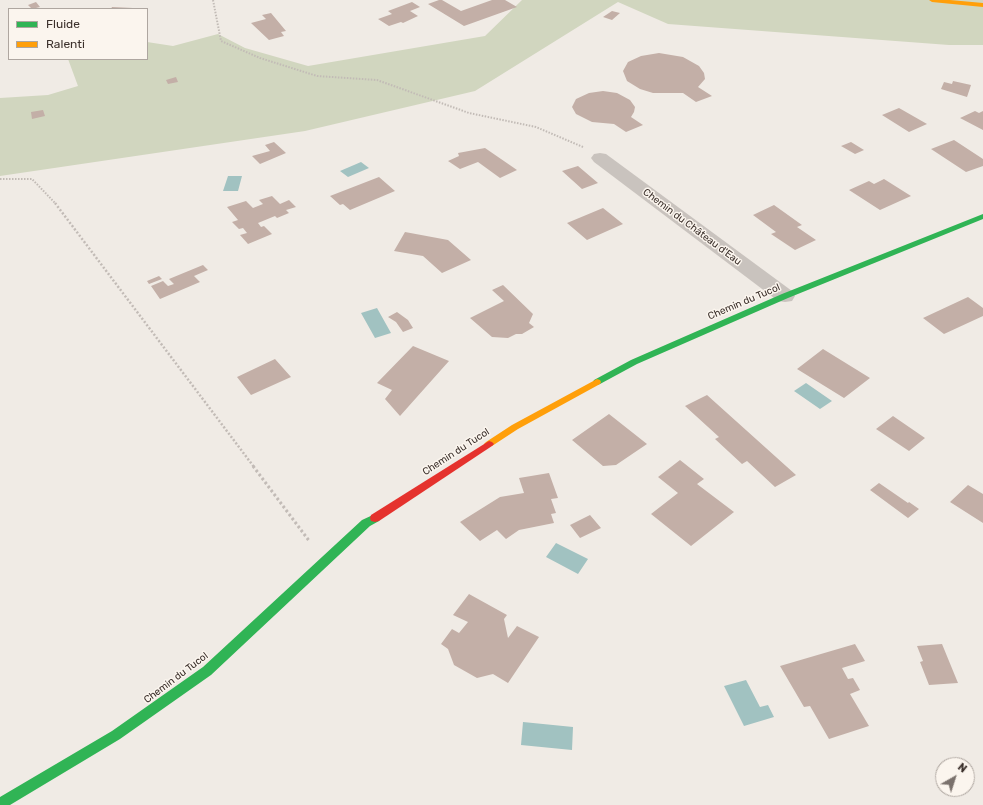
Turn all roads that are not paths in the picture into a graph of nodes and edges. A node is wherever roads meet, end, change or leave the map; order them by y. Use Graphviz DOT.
graph roads {
  1 [pos="932,0"];
  2 [pos="983,5"];
  3 [pos="600,158"];
  4 [pos="983,216"];
  5 [pos="785,296"];
  6 [pos="0,804"];
  1 -- 2 [label="street"];
  3 -- 5 [label="street, Chemin du Château d'Eau"];
  4 -- 5 [label="street, Chemin du Tucol"];
  5 -- 6 [label="street, Chemin du Tucol"];
}
